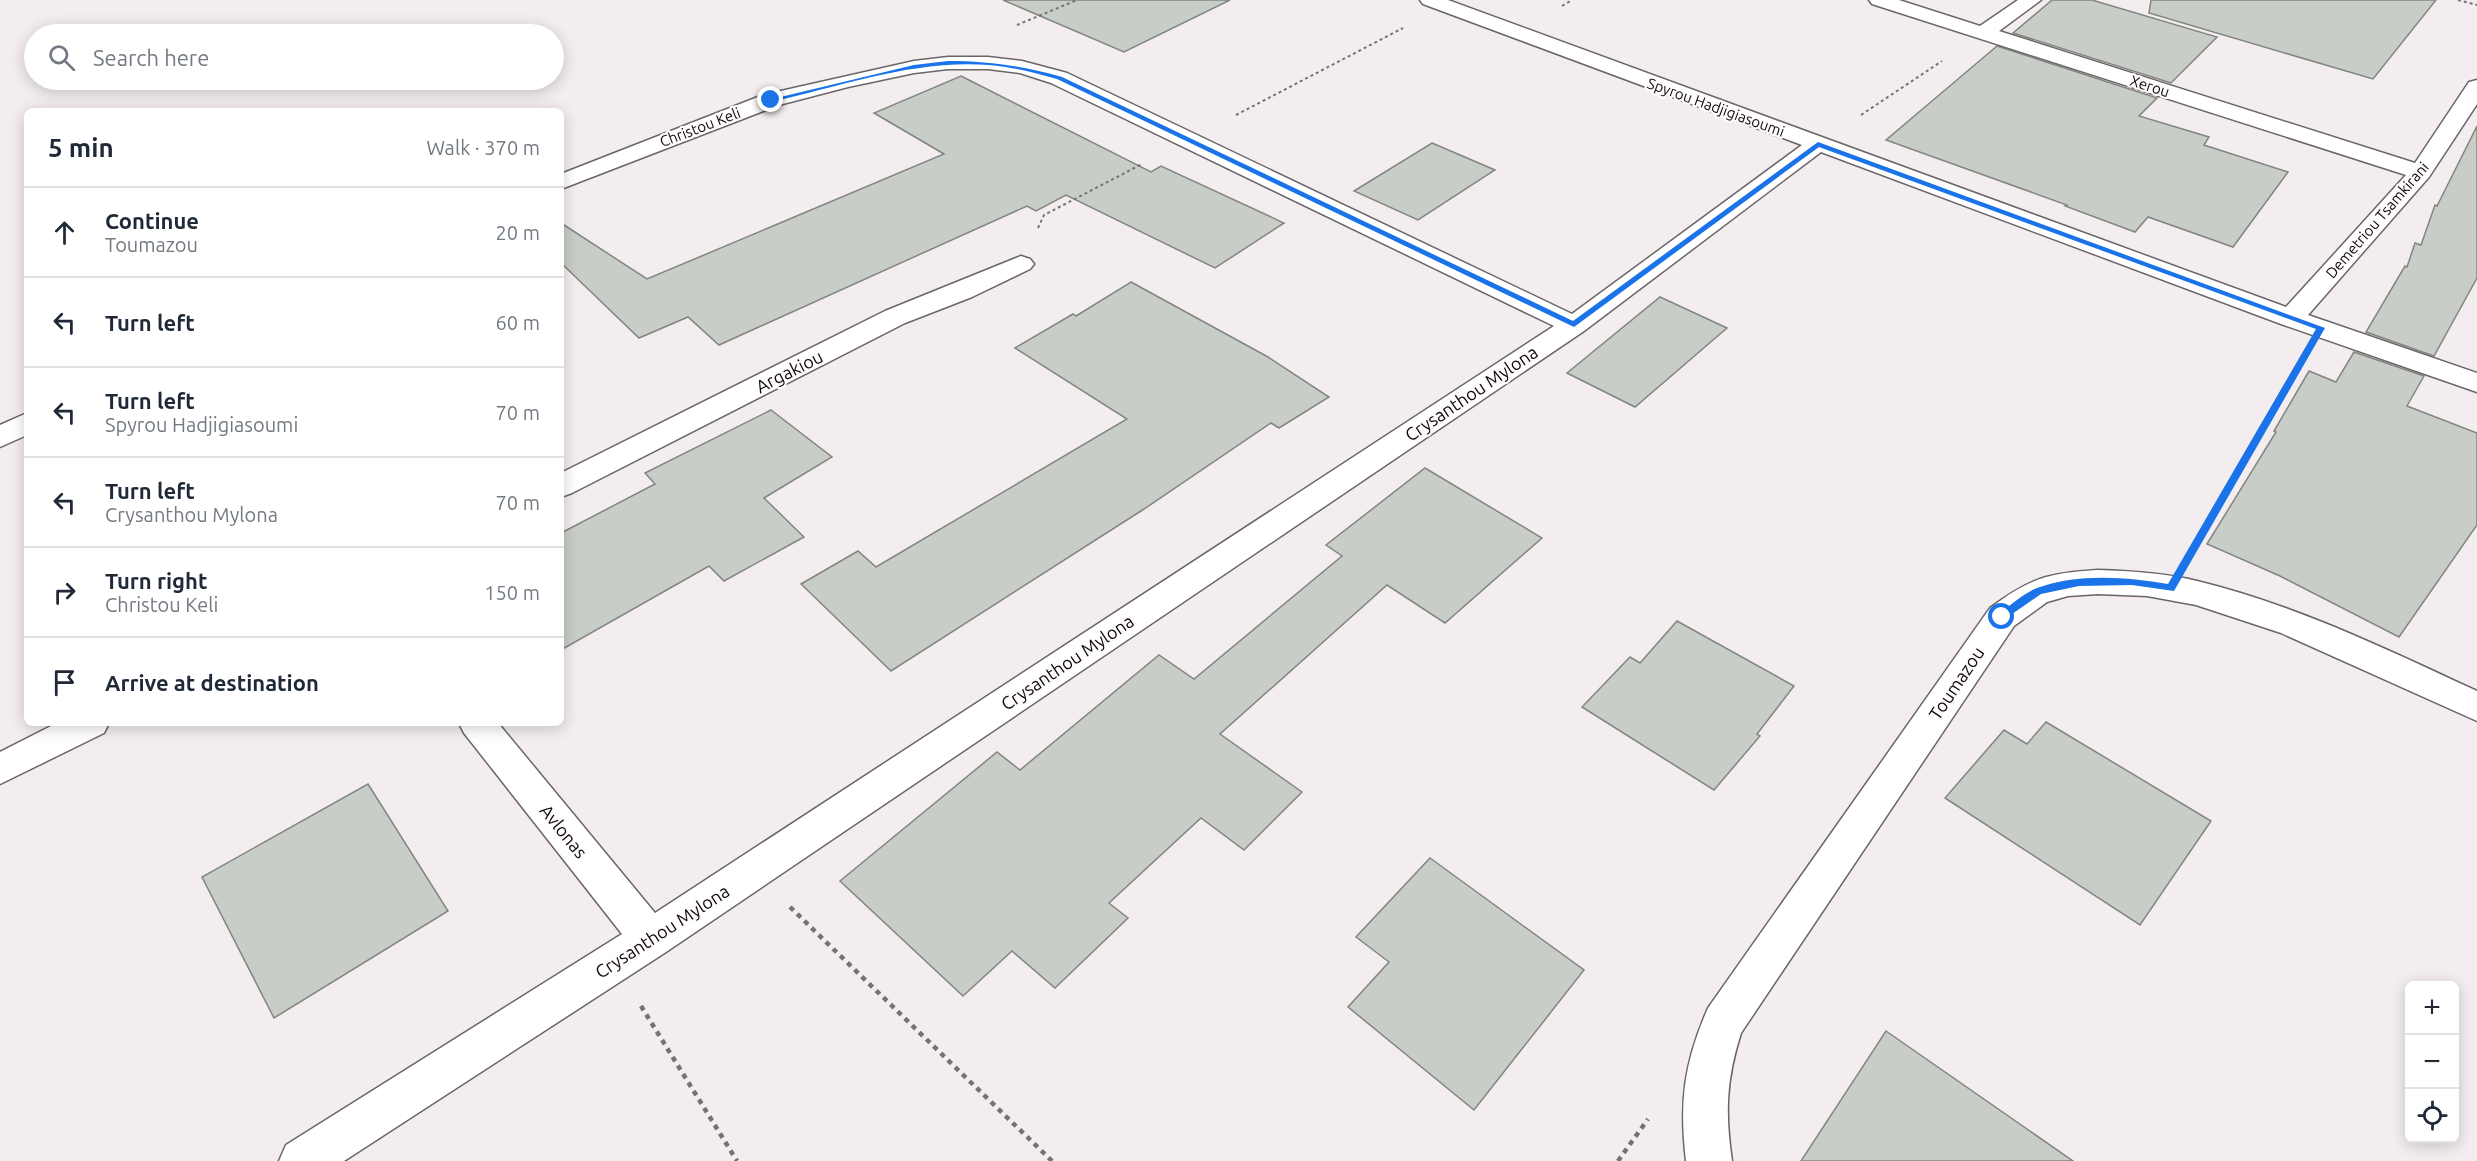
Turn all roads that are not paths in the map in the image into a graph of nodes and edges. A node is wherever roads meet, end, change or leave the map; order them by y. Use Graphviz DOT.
graph roads {
  1 [pos="1430,0"];
  2 [pos="1879,0"];
  3 [pos="2031,0"];
  4 [pos="1983,33"];
  5 [pos="2477,87"];
  6 [pos="1818,144"];
  7 [pos="2421,172"];
  8 [pos="564,181"];
  9 [pos="1021,264"];
  10 [pos="2292,318"];
  11 [pos="1574,325"];
  12 [pos="2477,383"];
  13 [pos="24,425"];
  14 [pos="0,437"];
  15 [pos="564,484"];
  16 [pos="2477,707"];
  17 [pos="85,726"];
  18 [pos="479,726"];
  19 [pos="0,769"];
  20 [pos="651,939"];
  21 [pos="303,1161"];
  22 [pos="1709,1161"];
  1 -- 6 [label="street, Spyrou Hadjigiasoumi"];
  2 -- 4 [label="street, Xerou"];
  3 -- 4 [label="street"];
  4 -- 7 [label="street, Xerou"];
  5 -- 7 [label="street, Demetriou Tsamkirani"];
  6 -- 10 [label="street, Spyrou Hadjigiasoumi"];
  6 -- 11 [label="street, Crysanthou Mylona"];
  7 -- 10 [label="street, Demetriou Tsamkirani"];
  8 -- 11 [label="street, Christou Keli"];
  9 -- 15 [label="street, Argakiou"];
  10 -- 12 [label="street, Spyrou Hadjigiasoumi"];
  11 -- 20 [label="street, Crysanthou Mylona"];
  13 -- 14 [label="street"];
  16 -- 22 [label="street, Toumazou"];
  17 -- 19 [label="street"];
  18 -- 20 [label="street, Avlonas"];
  20 -- 21 [label="street, Crysanthou Mylona"];
}
